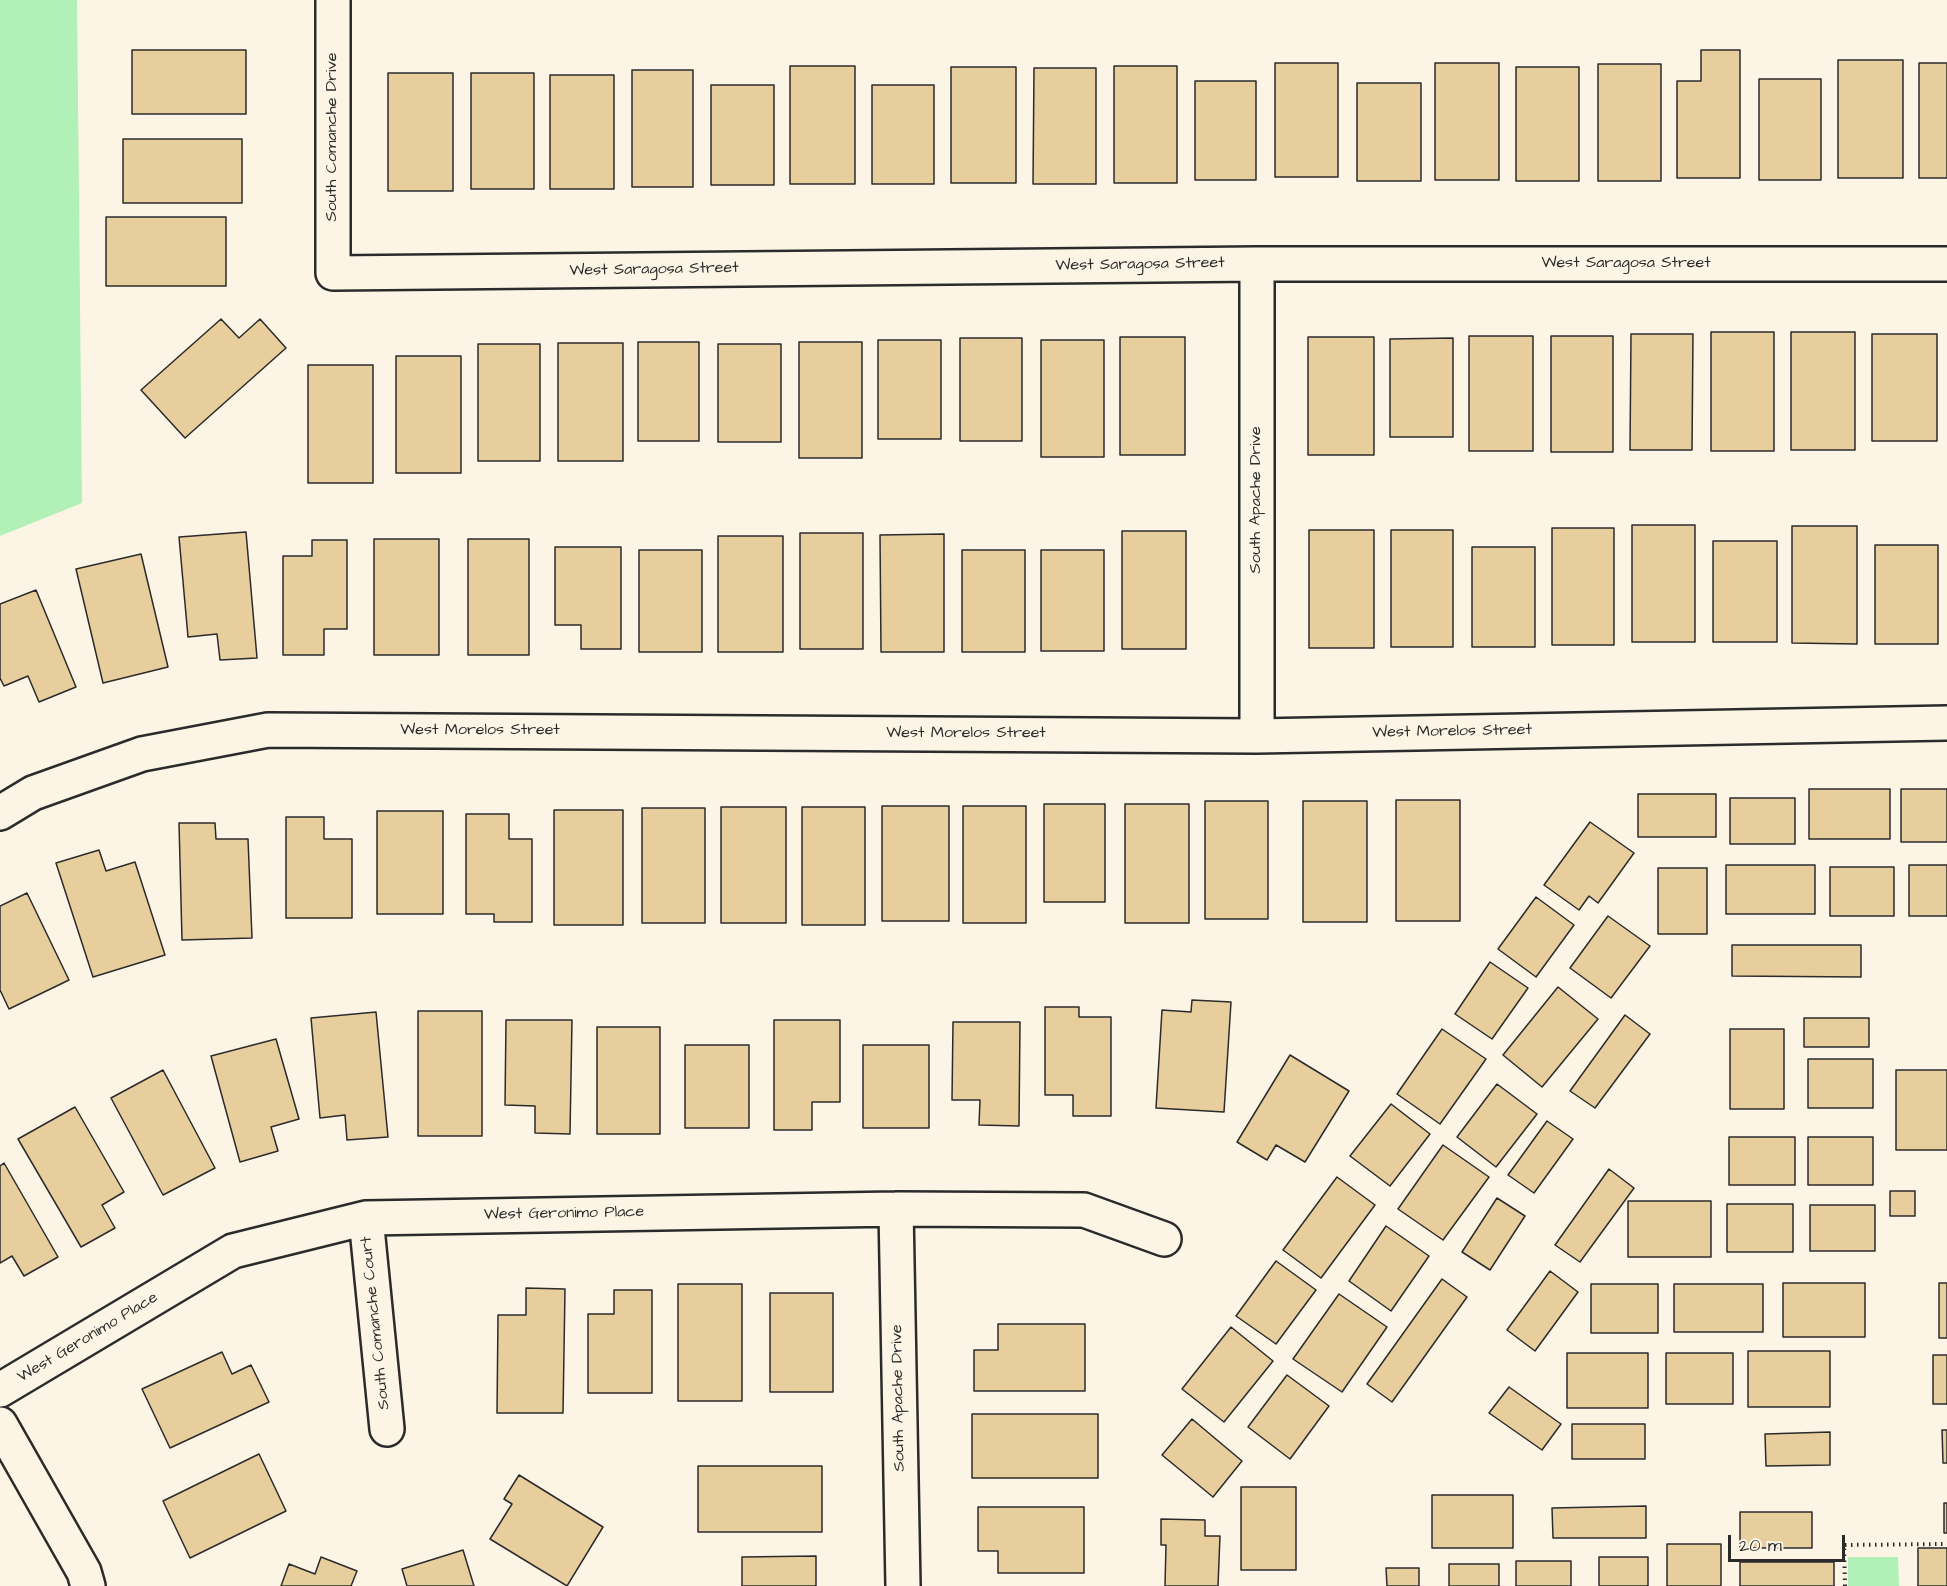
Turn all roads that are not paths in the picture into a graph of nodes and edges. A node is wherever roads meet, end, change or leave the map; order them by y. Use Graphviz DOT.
graph roads {
  1 [pos="333,0"];
  2 [pos="1257,264"];
  3 [pos="1947,264"];
  4 [pos="333,273"];
  5 [pos="1947,723"];
  6 [pos="1257,736"];
  7 [pos="0,813"];
  8 [pos="896,1209"];
  9 [pos="366,1218"];
  10 [pos="1164,1239"];
  11 [pos="0,1390"];
  12 [pos="0,1424"];
  13 [pos="387,1429"];
  14 [pos="88,1586"];
  15 [pos="903,1586"];
  1 -- 4 [label="street, South Comanche Drive"];
  2 -- 3 [label="street, West Saragosa Street"];
  2 -- 4 [label="street, West Saragosa Street"];
  2 -- 6 [label="street, South Apache Drive"];
  5 -- 6 [label="street, West Morelos Street"];
  6 -- 7 [label="street, West Morelos Street"];
  8 -- 9 [label="street, West Geronimo Place"];
  8 -- 10 [label="street, West Geronimo Place"];
  8 -- 15 [label="street, South Apache Drive"];
  9 -- 11 [label="street, West Geronimo Place"];
  9 -- 13 [label="street, South Comanche Court"];
  12 -- 14 [label="street"];
}
